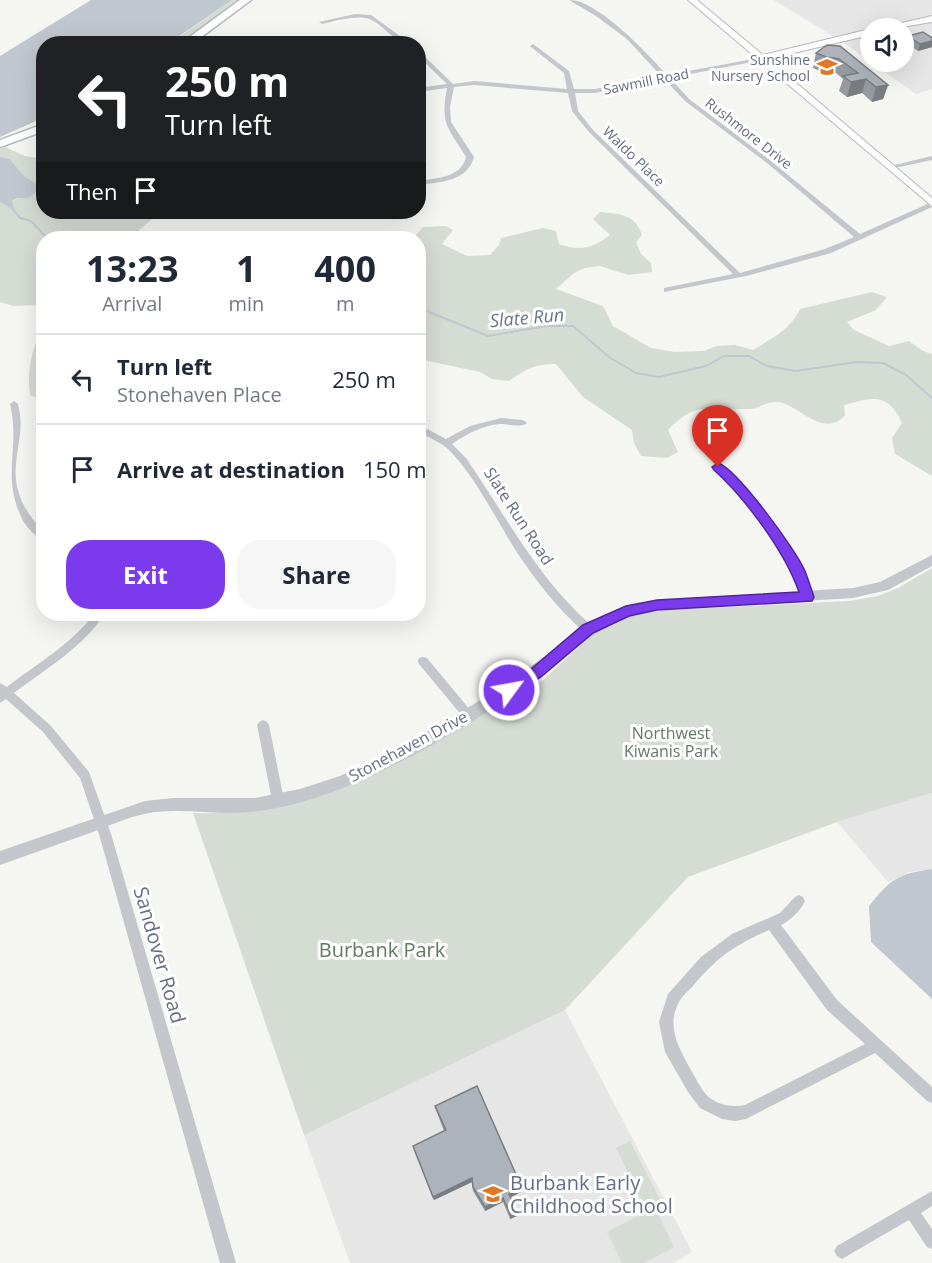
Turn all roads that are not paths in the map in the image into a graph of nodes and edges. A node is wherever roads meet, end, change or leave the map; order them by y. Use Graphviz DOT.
graph roads {
  1 [pos="246,0"];
  2 [pos="572,0"];
  3 [pos="692,0"];
  4 [pos="932,17"];
  5 [pos="914,21"];
  6 [pos="322,22"];
  7 [pos="860,34"];
  8 [pos="196,36"];
  9 [pos="397,36"];
  10 [pos="533,46"];
  11 [pos="762,58"];
  12 [pos="426,60"];
  13 [pos="665,78"];
  14 [pos="451,85"];
  15 [pos="426,89"];
  16 [pos="572,91"];
  17 [pos="36,130"];
  18 [pos="0,144"];
  19 [pos="932,158"];
  20 [pos="890,168"];
  21 [pos="426,182"];
  22 [pos="932,204"];
  23 [pos="859,237"];
  24 [pos="738,275"];
  25 [pos="667,290"];
  26 [pos="14,405"];
  27 [pos="523,423"];
  28 [pos="426,432"];
  29 [pos="446,444"];
  30 [pos="718,467"];
  31 [pos="36,529"];
  32 [pos="932,560"];
  33 [pos="807,597"];
  34 [pos="94,621"];
  35 [pos="588,629"];
  36 [pos="423,661"];
  37 [pos="2,693"];
  38 [pos="467,714"];
  39 [pos="263,725"];
  40 [pos="278,800"];
  41 [pos="101,822"];
  42 [pos="0,858"];
  43 [pos="799,901"];
  44 [pos="772,923"];
  45 [pos="875,1046"];
  46 [pos="932,1096"];
  47 [pos="932,1198"];
  48 [pos="911,1210"];
  49 [pos="932,1242"];
  50 [pos="842,1251"];
  51 [pos="228,1263"];
  1 -- 8 [label="main road"];
  2 -- 13 [label="street, Rushmore Drive"];
  3 -- 11 [label="main road"];
  4 -- 5 [label="main road"];
  6 -- 9 [label="street"];
  7 -- 11 [label="main road, Sawmill Road"];
  10 -- 16 [label="street, Waldo Place"];
  11 -- 13 [label="street, Sawmill Road"];
  11 -- 20 [label="main road"];
  12 -- 14 [label="street"];
  13 -- 16 [label="street, Sawmill Road"];
  13 -- 23 [label="street, Rushmore Drive"];
  14 -- 15 [label="street, Sawmill Road"];
  14 -- 16 [label="street, Sawmill Road"];
  14 -- 21 [label="street"];
  16 -- 24 [label="street, Waldo Place"];
  17 -- 18 [label="main road"];
  19 -- 20 [label="street"];
  20 -- 22 [label="main road"];
  22 -- 23 [label="street"];
  23 -- 24 [label="street"];
  24 -- 25 [label="street"];
  26 -- 31 [label="street"];
  27 -- 29 [label="street"];
  28 -- 29 [label="street, Slate Run Road"];
  29 -- 35 [label="street, Slate Run Road"];
  30 -- 33 [label="street"];
  32 -- 33 [label="street, Stonehaven Drive"];
  33 -- 35 [label="street, Stonehaven Drive"];
  34 -- 37 [label="street"];
  35 -- 38 [label="street, Stonehaven Drive"];
  36 -- 38 [label="street"];
  37 -- 41 [label="street, Sandover Road"];
  38 -- 40 [label="street, Stonehaven Drive"];
  39 -- 40 [label="street"];
  40 -- 41 [label="street, Stonehaven Drive"];
  41 -- 42 [label="street, Stonehaven Drive"];
  41 -- 51 [label="street, Sandover Road"];
  43 -- 44 [label="street"];
  44 -- 45 [label="street"];
  44 -- 45 [label="street"];
  45 -- 46 [label="street"];
  47 -- 48 [label="street"];
  48 -- 49 [label="street"];
  48 -- 50 [label="street"];
}
